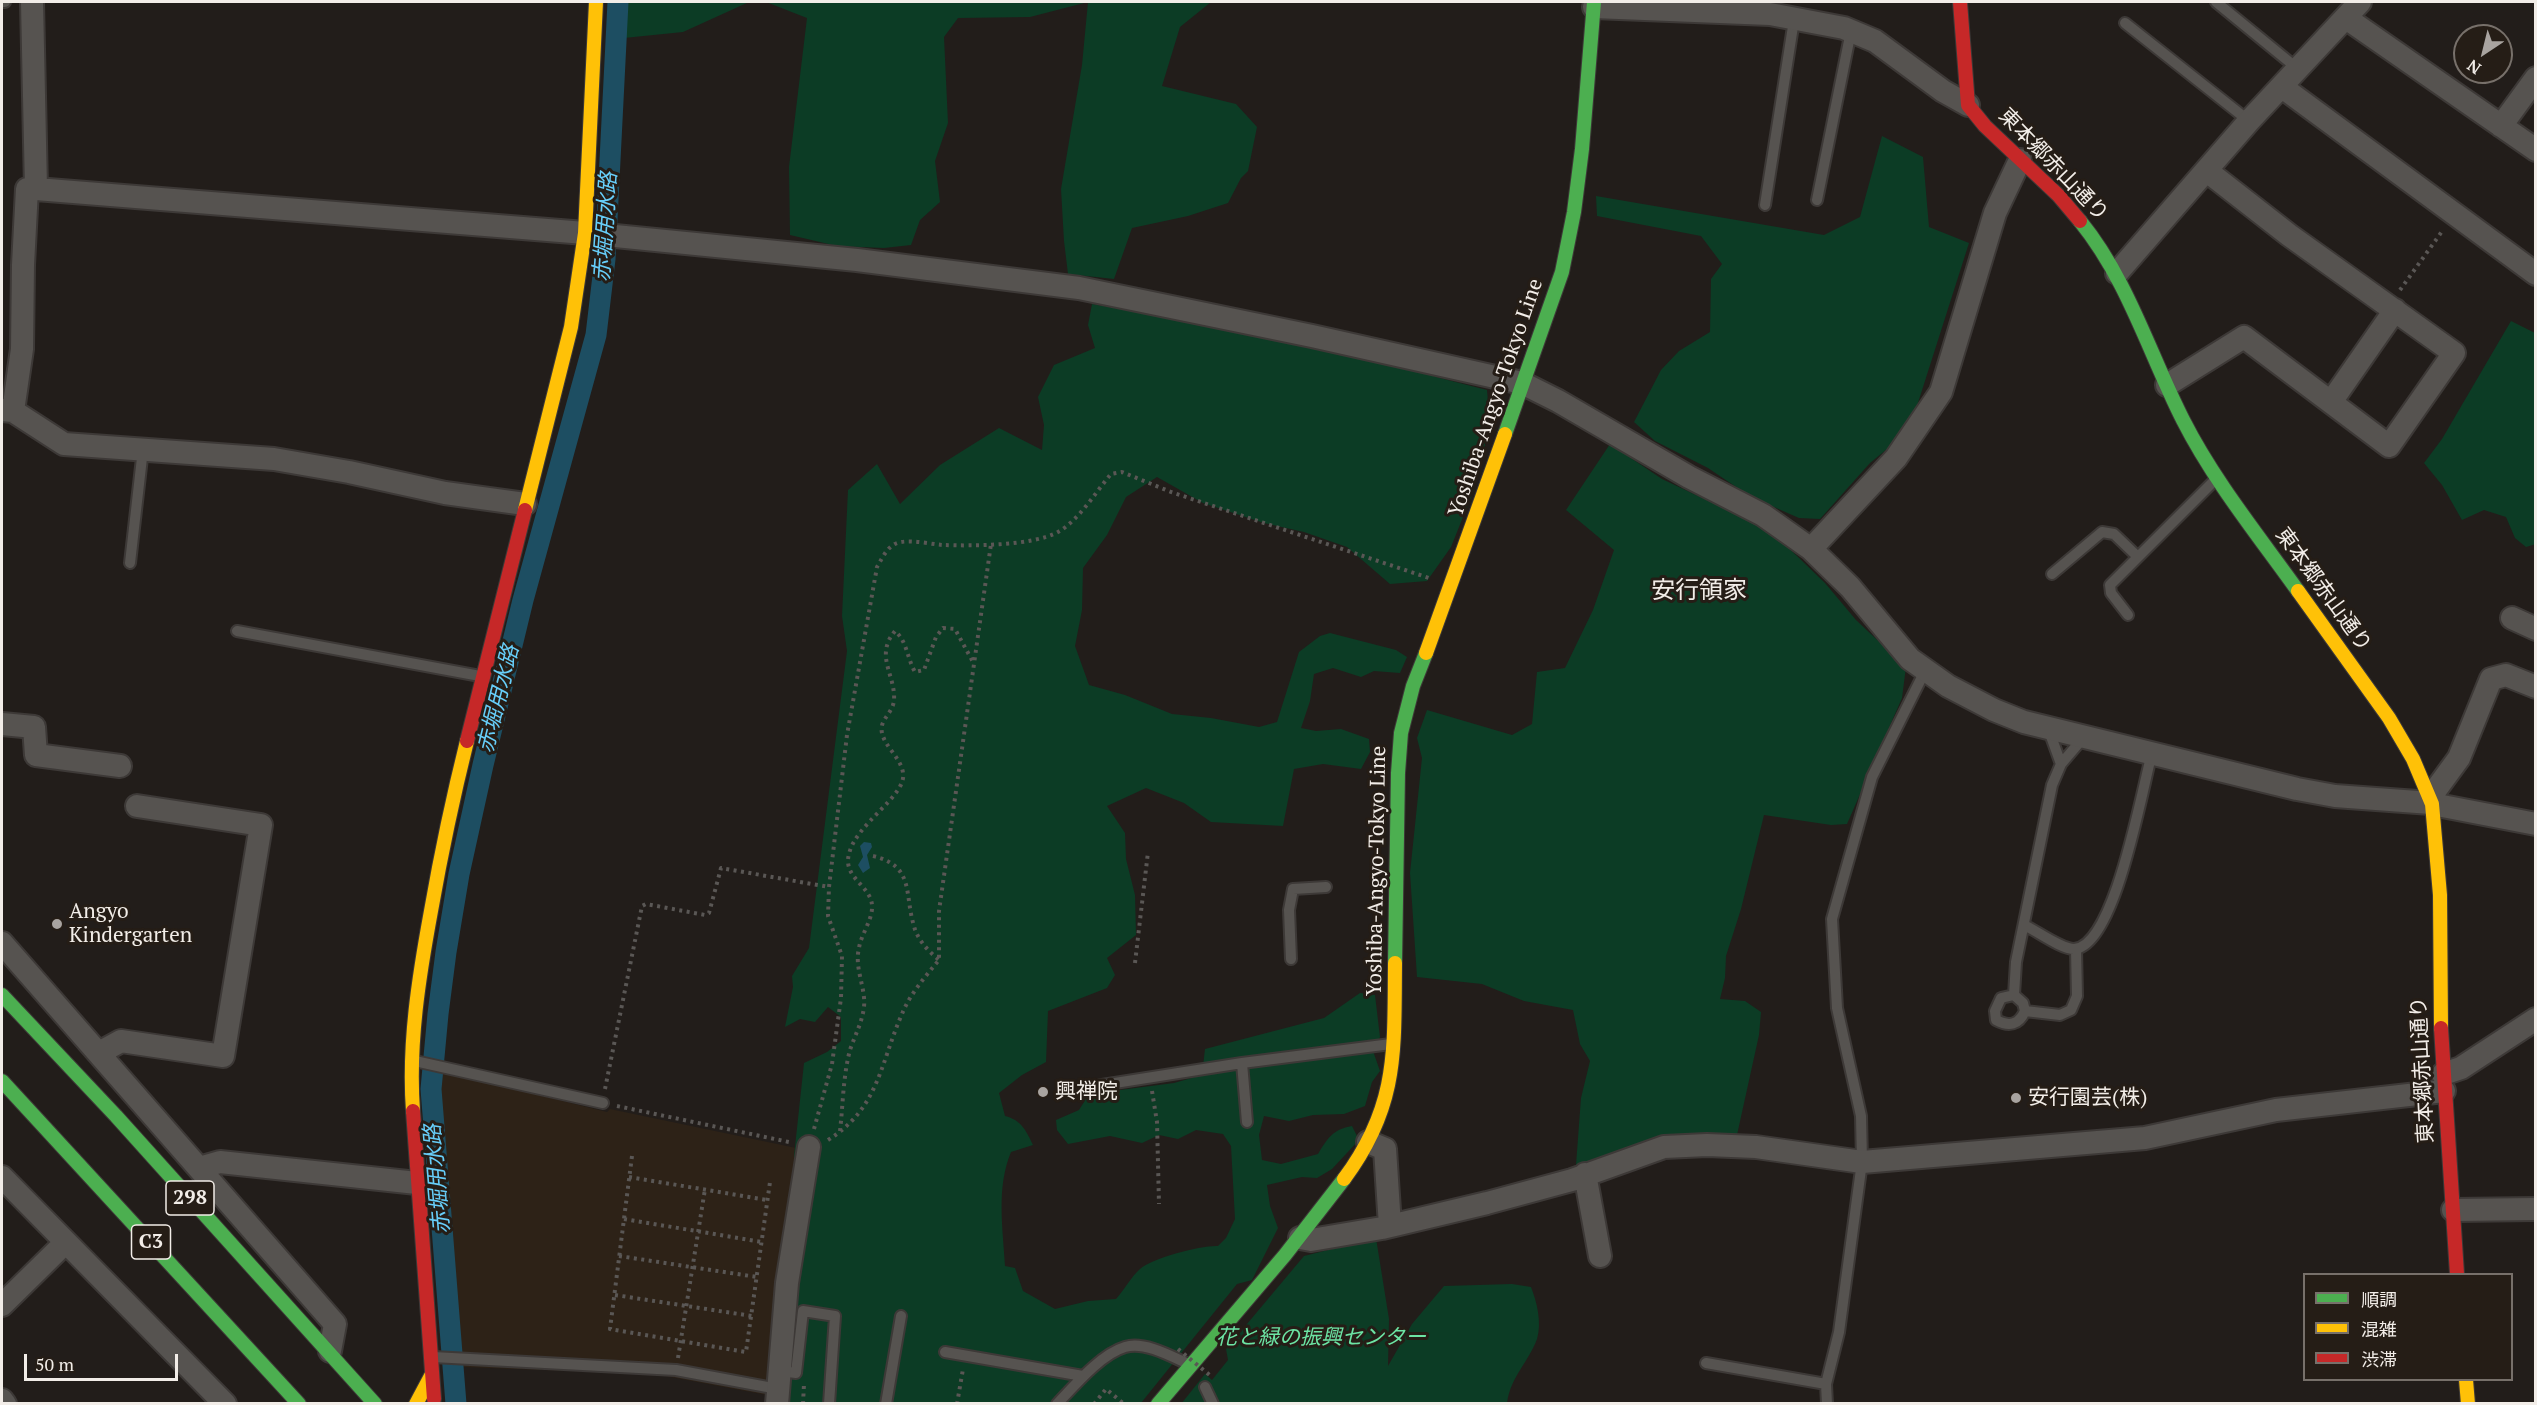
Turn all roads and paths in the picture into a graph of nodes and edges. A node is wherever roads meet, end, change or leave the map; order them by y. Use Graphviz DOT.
graph roads {
  1 [pos="32,2"];
  2 [pos="596,2"];
  3 [pos="1960,2"];
  4 [pos="2216,2"];
  5 [pos="1589,4"];
  6 [pos="2353,10"];
  7 [pos="1794,20"];
  8 [pos="2125,23"];
  9 [pos="1851,32"];
  10 [pos="2298,69"];
  11 [pos="2535,78"];
  12 [pos="2282,87"];
  13 [pos="1968,105"];
  14 [pos="2250,122"];
  15 [pos="2501,126"];
  16 [pos="2535,150"];
  17 [pos="2020,160"];
  18 [pos="2207,171"];
  19 [pos="36,189"];
  20 [pos="1817,200"];
  21 [pos="1765,206"];
  22 [pos="2454,215"];
  23 [pos="585,233"];
  24 [pos="12,264"];
  25 [pos="2117,273"];
  26 [pos="2535,274"];
  27 [pos="2392,308"];
  28 [pos="1522,383"];
  29 [pos="2167,385"];
  30 [pos="2331,402"];
  31 [pos="7,411"];
  32 [pos="143,449"];
  33 [pos="2217,478"];
  34 [pos="525,504"];
  35 [pos="991,544"];
  36 [pos="1810,549"];
  37 [pos="2138,558"];
  38 [pos="130,563"];
  39 [pos="2052,574"];
  40 [pos="1451,586"];
  41 [pos="2128,615"];
  42 [pos="2512,618"];
  43 [pos="2535,628"];
  44 [pos="237,631"];
  45 [pos="973,663"];
  46 [pos="1925,672"];
  47 [pos="483,677"];
  48 [pos="2535,687"];
  49 [pos="2,724"];
  50 [pos="2048,728"];
  51 [pos="2084,738"];
  52 [pos="2152,753"];
  53 [pos="2061,764"];
  54 [pos="120,766"];
  55 [pos="2431,802"];
  56 [pos="137,806"];
  57 [pos="2535,824"];
  58 [pos="1148,852"];
  59 [pos="873,856"];
  60 [pos="829,887"];
  61 [pos="1326,887"];
  62 [pos="2024,925"];
  63 [pos="2,944"];
  64 [pos="2076,949"];
  65 [pos="1291,959"];
  66 [pos="939,960"];
  67 [pos="1135,963"];
  68 [pos="2,995"];
  69 [pos="2014,995"];
  70 [pos="2025,1011"];
  71 [pos="2535,1019"];
  72 [pos="1394,1043"];
  73 [pos="99,1053"];
  74 [pos="412,1061"];
  75 [pos="1242,1063"];
  76 [pos="1150,1078"];
  77 [pos="2,1081"];
  78 [pos="2443,1082"];
  79 [pos="1083,1088"];
  80 [pos="603,1102"];
  81 [pos="1247,1122"];
  82 [pos="840,1132"];
  83 [pos="1368,1142"];
  84 [pos="809,1146"];
  85 [pos="632,1156"];
  86 [pos="1862,1162"];
  87 [pos="199,1168"];
  88 [pos="1586,1174"];
  89 [pos="2,1177"];
  90 [pos="629,1177"];
  91 [pos="770,1182"];
  92 [pos="417,1183"];
  93 [pos="705,1190"];
  94 [pos="768,1200"];
  95 [pos="1159,1204"];
  96 [pos="2535,1209"];
  97 [pos="2453,1210"];
  98 [pos="624,1219"];
  99 [pos="1390,1227"];
  100 [pos="698,1230"];
  101 [pos="1299,1238"];
  102 [pos="762,1242"];
  103 [pos="65,1243"];
  104 [pos="619,1256"];
  105 [pos="1600,1256"];
  106 [pos="692,1267"];
  107 [pos="2457,1273"];
  108 [pos="757,1277"];
  109 [pos="615,1295"];
  110 [pos="2,1305"];
  111 [pos="687,1306"];
  112 [pos="752,1316"];
  113 [pos="902,1316"];
  114 [pos="681,1341"];
  115 [pos="1178,1349"];
  116 [pos="330,1351"];
  117 [pos="945,1352"];
  118 [pos="965,1356"];
  119 [pos="430,1357"];
  120 [pos="1706,1363"];
  121 [pos="1191,1365"];
  122 [pos="676,1370"];
  123 [pos="432,1374"];
  124 [pos="1083,1376"];
  125 [pos="1212,1377"];
  126 [pos="2466,1381"];
  127 [pos="1826,1384"];
  128 [pos="1205,1387"];
  129 [pos="779,1388"];
  130 [pos="2,1400"];
  131 [pos="5,1404"];
  132 [pos="225,1404"];
  133 [pos="299,1404"];
  134 [pos="375,1404"];
  135 [pos="416,1404"];
  136 [pos="434,1404"];
  137 [pos="829,1404"];
  138 [pos="886,1404"];
  139 [pos="957,1404"];
  140 [pos="1057,1404"];
  141 [pos="1094,1404"];
  142 [pos="1124,1404"];
  143 [pos="1158,1404"];
  144 [pos="1214,1404"];
  145 [pos="1827,1404"];
  146 [pos="2468,1404"];
  1 -- 19 [label="street"];
  2 -- 23 [label="main road"];
  3 -- 13 [label="main road, 東本郷赤山通り"];
  4 -- 10 [label="lane"];
  5 -- 7 [label="street"];
  5 -- 28 [label="main road, Yoshiba-Angyo-Tokyo Line"];
  6 -- 10 [label="street"];
  6 -- 15 [label="street"];
  7 -- 9 [label="street"];
  7 -- 21 [label="lane"];
  8 -- 14 [label="lane"];
  9 -- 13 [label="street"];
  9 -- 20 [label="lane"];
  10 -- 12 [label="street"];
  11 -- 15 [label="street"];
  12 -- 14 [label="street"];
  12 -- 22 [label="street"];
  13 -- 17 [label="main road, 東本郷赤山通り"];
  14 -- 18 [label="street"];
  15 -- 16 [label="street"];
  17 -- 25 [label="main road, 東本郷赤山通り"];
  17 -- 36 [label="street"];
  18 -- 25 [label="street"];
  18 -- 27 [label="street"];
  19 -- 23 [label="street"];
  19 -- 24 [label="street"];
  22 -- 26 [label="street"];
  22 -- 27 [label="path"];
  23 -- 28 [label="street"];
  23 -- 34 [label="main road"];
  24 -- 31 [label="street"];
  25 -- 29 [label="main road, 東本郷赤山通り"];
  27 -- 30 [label="street"];
  27 -- 30 [label="street"];
  28 -- 36 [label="street"];
  28 -- 40 [label="main road, Yoshiba-Angyo-Tokyo Line"];
  29 -- 30 [label="street"];
  29 -- 33 [label="main road, 東本郷赤山通り"];
  31 -- 32 [label="street"];
  32 -- 34 [label="street"];
  32 -- 38 [label="lane"];
  33 -- 37 [label="lane"];
  33 -- 55 [label="main road, 東本郷赤山通り"];
  34 -- 47 [label="main road"];
  35 -- 40 [label="path"];
  35 -- 45 [label="path"];
  35 -- 60 [label="path"];
  36 -- 46 [label="street"];
  37 -- 39 [label="lane"];
  37 -- 41 [label="lane"];
  40 -- 72 [label="main road, Yoshiba-Angyo-Tokyo Line"];
  42 -- 43 [label="street"];
  44 -- 47 [label="lane"];
  45 -- 66 [label="path"];
  45 -- 82 [label="path"];
  46 -- 50 [label="street"];
  46 -- 86 [label="lane"];
  47 -- 74 [label="main road"];
  48 -- 55 [label="street"];
  49 -- 54 [label="street"];
  50 -- 51 [label="street"];
  50 -- 53 [label="lane"];
  51 -- 52 [label="street"];
  51 -- 53 [label="lane"];
  52 -- 55 [label="street"];
  52 -- 64 [label="lane"];
  53 -- 62 [label="lane"];
  55 -- 57 [label="street"];
  55 -- 78 [label="main road, 東本郷赤山通り"];
  56 -- 73 [label="street"];
  58 -- 67 [label="path"];
  59 -- 66 [label="path"];
  60 -- 80 [label="path"];
  60 -- 84 [label="path"];
  61 -- 65 [label="lane"];
  62 -- 64 [label="lane"];
  62 -- 69 [label="lane"];
  63 -- 73 [label="street"];
  64 -- 70 [label="lane"];
  66 -- 82 [label="path"];
  68 -- 116 [label="main road, 298"];
  69 -- 70 [label="lane"];
  69 -- 70 [label="lane"];
  71 -- 78 [label="street"];
  72 -- 75 [label="lane"];
  72 -- 83 [label="main road, Yoshiba-Angyo-Tokyo Line"];
  73 -- 87 [label="street"];
  74 -- 80 [label="lane"];
  74 -- 92 [label="main road"];
  75 -- 76 [label="lane"];
  75 -- 81 [label="lane"];
  76 -- 79 [label="lane"];
  76 -- 95 [label="path"];
  77 -- 133 [label="main road, C3"];
  78 -- 86 [label="street"];
  78 -- 97 [label="main road, 東本郷赤山通り"];
  80 -- 84 [label="path"];
  82 -- 84 [label="path"];
  83 -- 99 [label="street"];
  83 -- 101 [label="main road, Yoshiba-Angyo-Tokyo Line"];
  84 -- 129 [label="street"];
  85 -- 90 [label="path"];
  86 -- 88 [label="street"];
  86 -- 127 [label="lane"];
  87 -- 92 [label="street"];
  87 -- 116 [label="street"];
  88 -- 99 [label="street"];
  88 -- 105 [label="street"];
  89 -- 103 [label="street"];
  90 -- 93 [label="path"];
  90 -- 98 [label="path"];
  91 -- 94 [label="path"];
  92 -- 119 [label="main road"];
  93 -- 94 [label="path"];
  93 -- 100 [label="path"];
  94 -- 102 [label="path"];
  96 -- 97 [label="street"];
  97 -- 107 [label="main road, 東本郷赤山通り"];
  98 -- 100 [label="path"];
  98 -- 104 [label="path"];
  99 -- 101 [label="street"];
  100 -- 102 [label="path"];
  100 -- 106 [label="path"];
  101 -- 121 [label="main road, Yoshiba-Angyo-Tokyo Line"];
  102 -- 108 [label="path"];
  103 -- 110 [label="street"];
  103 -- 132 [label="street"];
  104 -- 106 [label="path"];
  104 -- 109 [label="path"];
  106 -- 108 [label="path"];
  106 -- 111 [label="path"];
  108 -- 112 [label="path"];
  109 -- 111 [label="path"];
  109 -- 114 [label="path"];
  111 -- 112 [label="path"];
  111 -- 114 [label="path"];
  112 -- 114 [label="path"];
  113 -- 138 [label="lane"];
  114 -- 122 [label="path"];
  115 -- 125 [label="path, bridge"];
  116 -- 134 [label="main road, 298"];
  117 -- 118 [label="lane"];
  118 -- 124 [label="lane"];
  118 -- 139 [label="path"];
  119 -- 122 [label="lane"];
  119 -- 123 [label="main road"];
  120 -- 127 [label="lane"];
  121 -- 124 [label="lane"];
  121 -- 143 [label="main road, Yoshiba-Angyo-Tokyo Line"];
  122 -- 129 [label="lane"];
  123 -- 135 [label="main road"];
  123 -- 136 [label="main road"];
  124 -- 140 [label="lane"];
  126 -- 146 [label="main road"];
  127 -- 145 [label="lane"];
  128 -- 144 [label="lane"];
  129 -- 137 [label="lane"];
  130 -- 131 [label="street"];
  141 -- 142 [label="path"];
}
